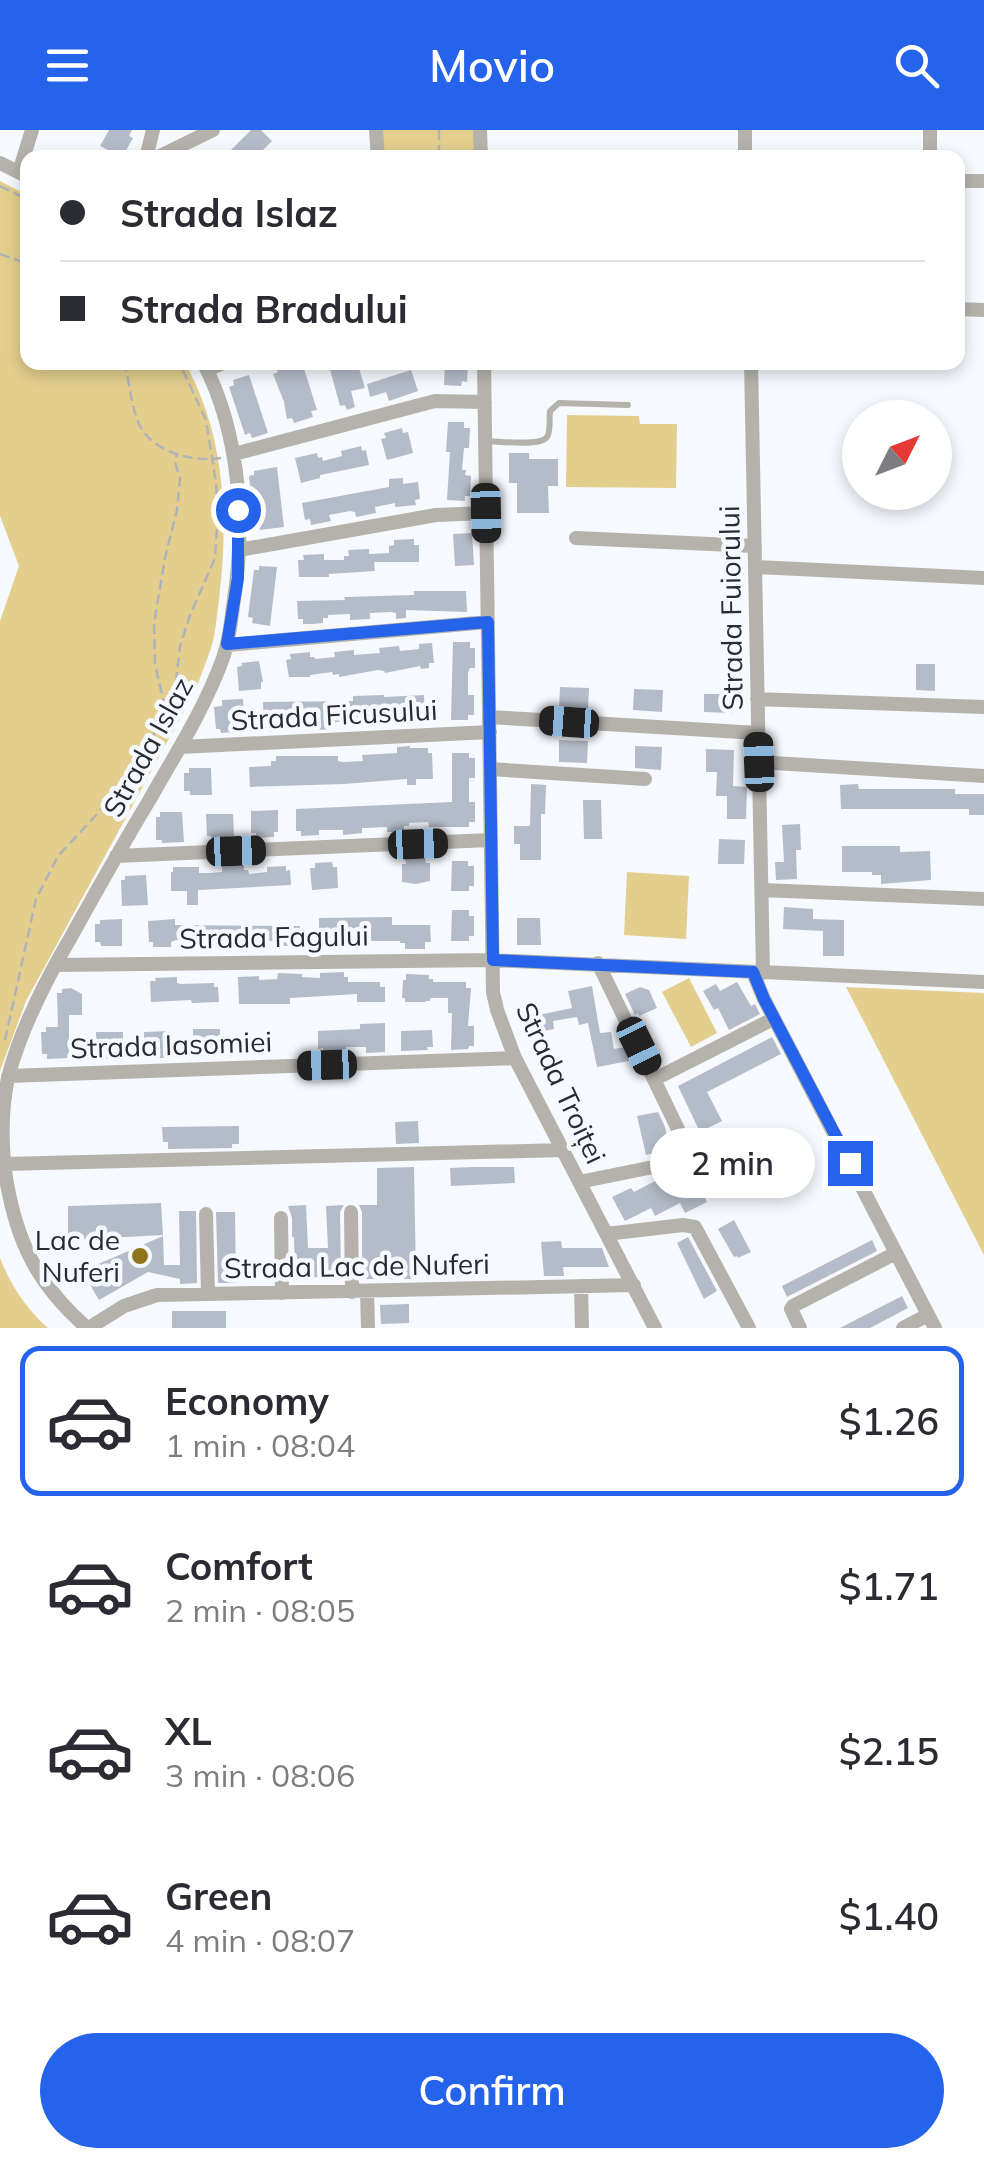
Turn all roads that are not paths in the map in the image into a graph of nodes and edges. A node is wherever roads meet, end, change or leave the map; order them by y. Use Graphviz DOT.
graph roads {
  1 [pos="213,130"];
  2 [pos="172,150"];
  3 [pos="207,370"];
  4 [pos="484,370"];
  5 [pos="750,370"];
  6 [pos="485,402"];
  7 [pos="628,406"];
  8 [pos="485,441"];
  9 [pos="234,454"];
  10 [pos="486,513"];
  11 [pos="576,538"];
  12 [pos="755,546"];
  13 [pos="239,550"];
  14 [pos="756,567"];
  15 [pos="984,578"];
  16 [pos="488,622"];
  17 [pos="227,644"];
  18 [pos="758,698"];
  19 [pos="984,707"];
  20 [pos="490,724"];
  21 [pos="758,733"];
  22 [pos="180,747"];
  23 [pos="759,762"];
  24 [pos="490,769"];
  25 [pos="984,776"];
  26 [pos="645,779"];
  27 [pos="491,840"];
  28 [pos="116,856"];
  29 [pos="762,890"];
  30 [pos="984,899"];
  31 [pos="493,960"];
  32 [pos="598,963"];
  33 [pos="55,965"];
  34 [pos="758,973"];
  35 [pos="984,982"];
  36 [pos="766,1022"];
  37 [pos="516,1058"];
  38 [pos="8,1076"];
  39 [pos="655,1079"];
  40 [pos="564,1150"];
  41 [pos="4,1164"];
  42 [pos="580,1182"];
  43 [pos="351,1212"];
  44 [pos="206,1214"];
  45 [pos="281,1218"];
  46 [pos="606,1234"];
  47 [pos="896,1254"];
  48 [pos="634,1285"];
  49 [pos="581,1286"];
  50 [pos="360,1292"];
  51 [pos="282,1293"];
  52 [pos="208,1294"];
  53 [pos="932,1322"];
  54 [pos="88,1328"];
  55 [pos="368,1328"];
  56 [pos="582,1328"];
  57 [pos="655,1328"];
  58 [pos="749,1328"];
  59 [pos="800,1328"];
  60 [pos="903,1328"];
  1 -- 2 [label="street"];
  3 -- 9 [label="street, Strada Islaz"];
  4 -- 6 [label="street, Strada Troiței"];
  5 -- 12 [label="street, Strada Fuiorului"];
  6 -- 8 [label="street, Strada Troiței"];
  6 -- 9 [label="street"];
  7 -- 8 [label="lane"];
  8 -- 10 [label="street, Strada Troiței"];
  9 -- 13 [label="street, Strada Islaz"];
  10 -- 13 [label="street"];
  10 -- 16 [label="street, Strada Troiței"];
  11 -- 12 [label="street"];
  12 -- 14 [label="street, Strada Fuiorului"];
  13 -- 17 [label="street, Strada Islaz"];
  14 -- 15 [label="street"];
  14 -- 18 [label="street, Strada Fuiorului"];
  16 -- 17 [label="street"];
  16 -- 20 [label="street, Strada Troiței"];
  17 -- 22 [label="street, Strada Islaz"];
  18 -- 19 [label="street"];
  18 -- 21 [label="street, Strada Fuiorului"];
  20 -- 21 [label="street, Strada Ficusului"];
  20 -- 22 [label="street, Strada Ficusului"];
  20 -- 24 [label="street, Strada Troiței"];
  21 -- 23 [label="street, Strada Fuiorului"];
  22 -- 28 [label="street, Strada Islaz"];
  23 -- 25 [label="street"];
  23 -- 29 [label="street, Strada Fuiorului"];
  24 -- 26 [label="street"];
  24 -- 27 [label="street, Strada Troiței"];
  27 -- 28 [label="street"];
  27 -- 31 [label="street, Strada Troiței"];
  28 -- 33 [label="street, Strada Islaz"];
  29 -- 30 [label="street"];
  29 -- 34 [label="street, Strada Fuiorului"];
  31 -- 32 [label="street, Strada Fagului"];
  31 -- 33 [label="street, Strada Fagului"];
  31 -- 37 [label="street, Strada Troiței"];
  32 -- 34 [label="street, Strada Fagului"];
  32 -- 39 [label="street"];
  33 -- 38 [label="street, Strada Islaz"];
  34 -- 35 [label="street, Strada Fagului"];
  34 -- 47 [label="street"];
  36 -- 39 [label="street"];
  37 -- 38 [label="street, Strada Iasomiei"];
  37 -- 40 [label="street, Strada Troiței"];
  38 -- 41 [label="street, Strada Lac de Nuferi"];
  39 -- 42 [label="street"];
  40 -- 41 [label="street"];
  40 -- 42 [label="street, Strada Troiței"];
  41 -- 54 [label="street, Strada Lac de Nuferi"];
  42 -- 46 [label="street, Strada Troiței"];
  43 -- 50 [label="street"];
  44 -- 52 [label="street"];
  45 -- 51 [label="street"];
  46 -- 48 [label="street, Strada Troiței"];
  46 -- 58 [label="street"];
  47 -- 53 [label="street"];
  47 -- 59 [label="street"];
  48 -- 49 [label="street, Strada Lac de Nuferi"];
  48 -- 57 [label="street, Strada Troiței"];
  49 -- 50 [label="street, Strada Lac de Nuferi"];
  49 -- 56 [label="street"];
  50 -- 51 [label="street, Strada Lac de Nuferi"];
  50 -- 55 [label="street"];
  51 -- 52 [label="street, Strada Lac de Nuferi"];
  52 -- 54 [label="street, Strada Lac de Nuferi"];
  53 -- 60 [label="street"];
}
